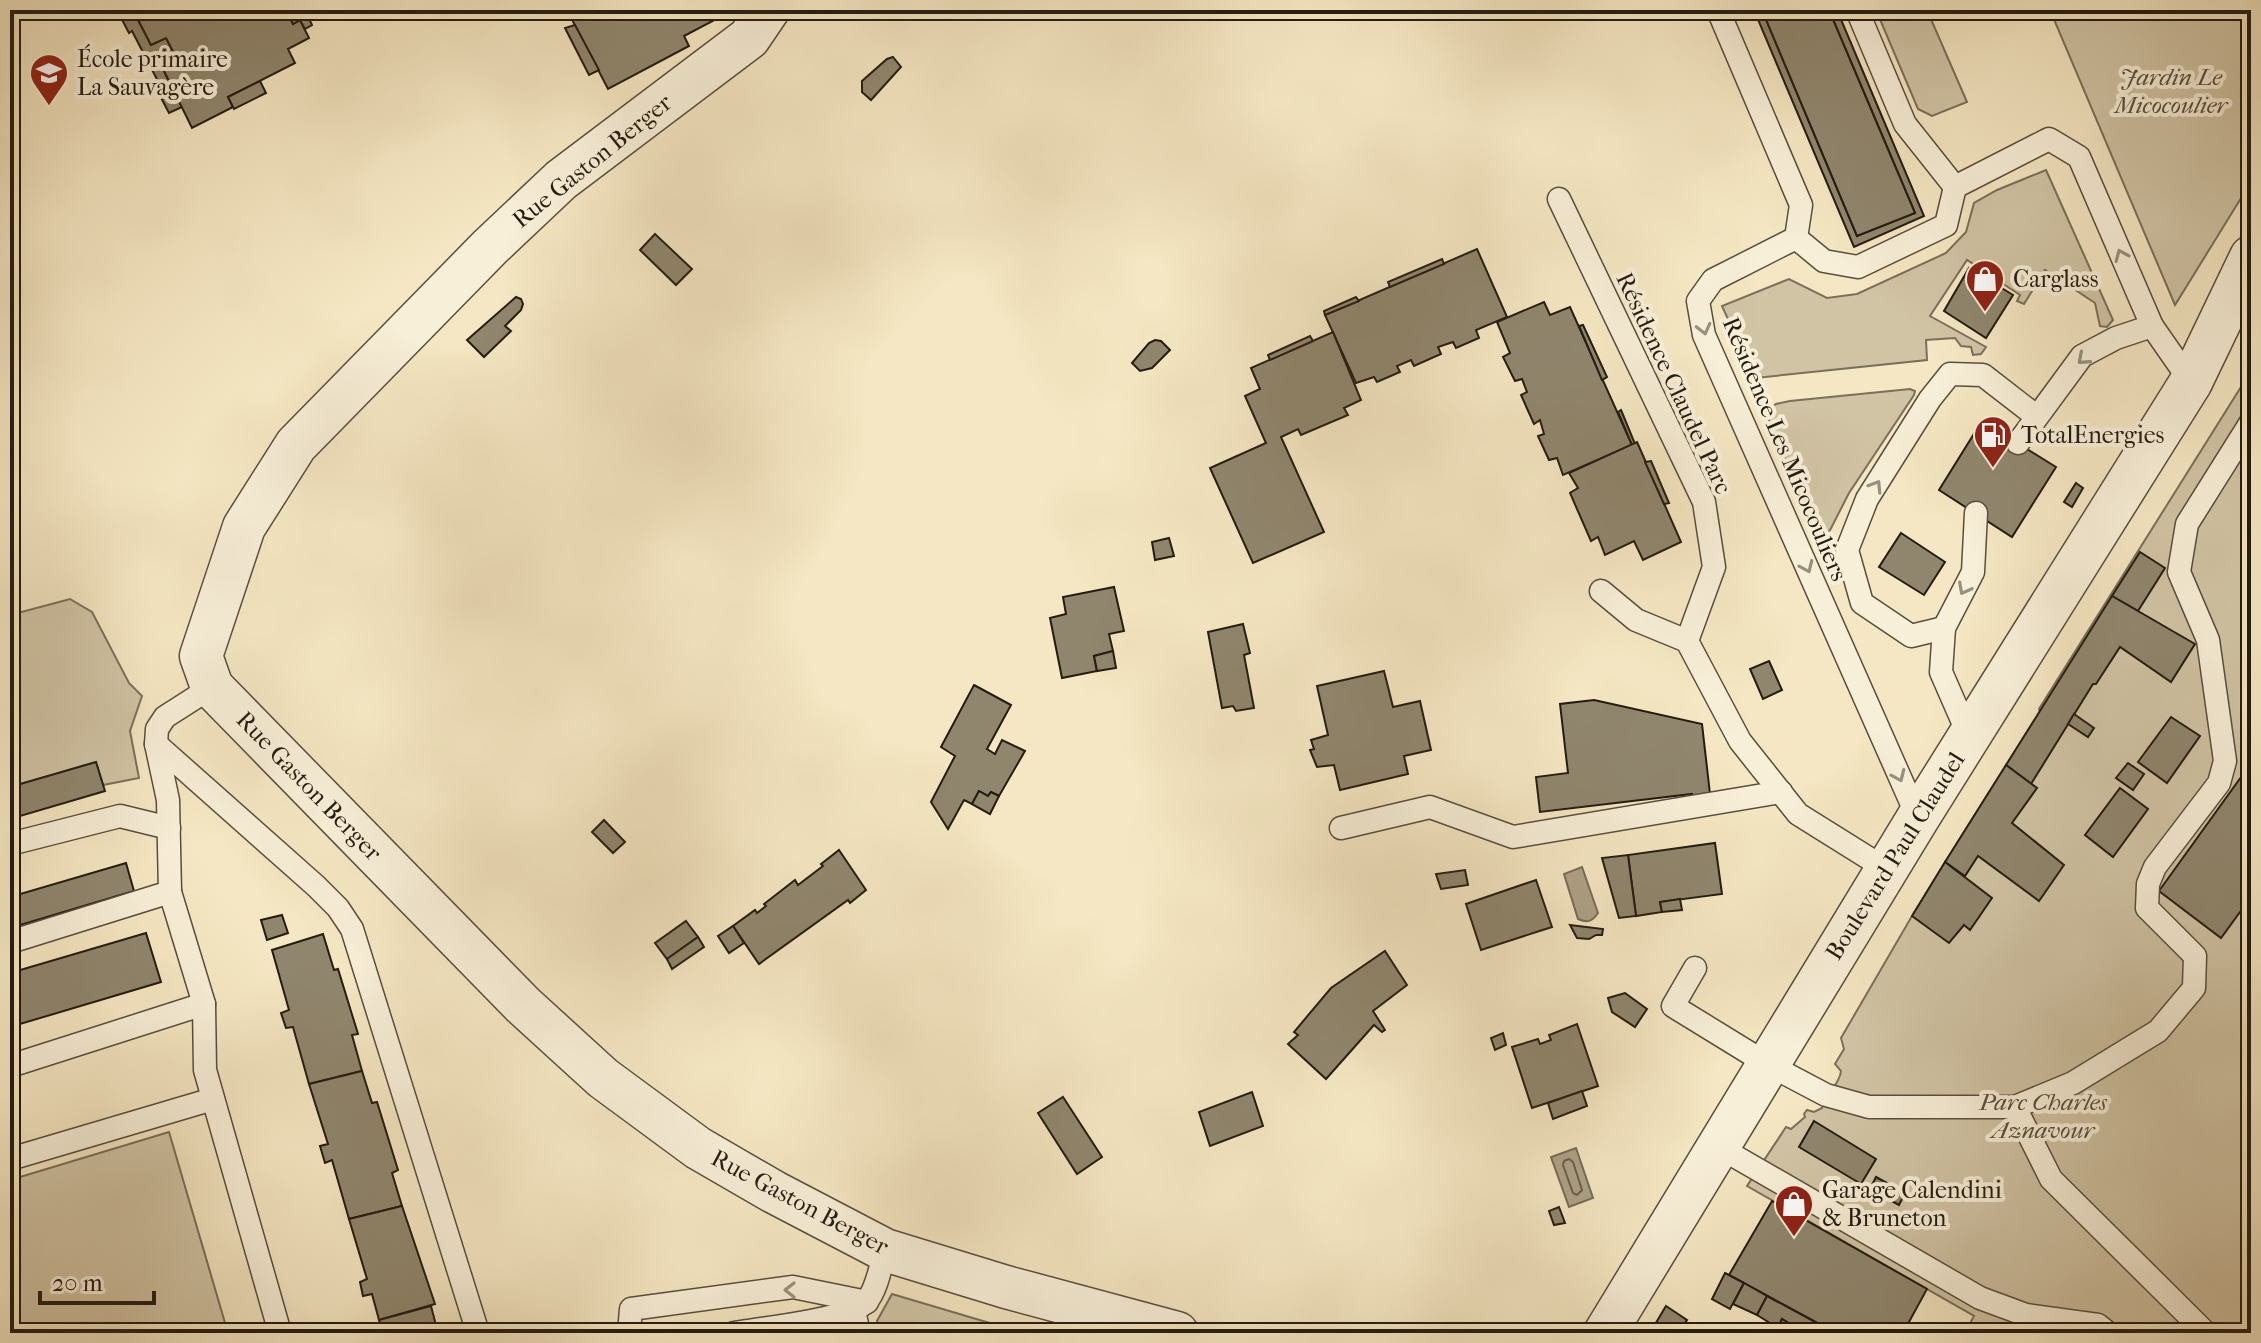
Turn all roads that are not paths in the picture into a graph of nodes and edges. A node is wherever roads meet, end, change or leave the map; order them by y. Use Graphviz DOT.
graph roads {
  1 [pos="768,10"];
  2 [pos="1718,10"];
  3 [pos="1857,10"];
  4 [pos="1955,187"];
  5 [pos="1559,199"];
  6 [pos="1796,238"];
  7 [pos="2251,257"];
  8 [pos="2251,311"];
  9 [pos="2152,326"];
  10 [pos="2191,382"];
  11 [pos="2036,416"];
  12 [pos="2251,422"];
  13 [pos="2018,443"];
  14 [pos="1976,513"];
  15 [pos="1601,591"];
  16 [pos="1944,628"];
  17 [pos="1687,641"];
  18 [pos="212,687"];
  19 [pos="1969,736"];
  20 [pos="156,744"];
  21 [pos="1781,792"];
  22 [pos="1918,818"];
  23 [pos="169,828"];
  24 [pos="1341,828"];
  25 [pos="10,844"];
  26 [pos="1886,869"];
  27 [pos="170,892"];
  28 [pos="10,942"];
  29 [pos="1695,968"];
  30 [pos="204,1004"];
  31 [pos="1769,1065"];
  32 [pos="10,1066"];
  33 [pos="213,1099"];
  34 [pos="2015,1107"];
  35 [pos="1717,1146"];
  36 [pos="10,1159"];
  37 [pos="885,1250"];
  38 [pos="860,1315"];
  39 [pos="280,1333"];
  40 [pos="478,1333"];
  41 [pos="629,1333"];
  42 [pos="734,1333"];
  43 [pos="1177,1333"];
  44 [pos="1605,1333"];
  45 [pos="2108,1333"];
  46 [pos="2206,1333"];
  1 -- 18 [label="street, Rue Gaston Berger"];
  2 -- 6 [label="lane"];
  3 -- 4 [label="lane"];
  4 -- 6 [label="lane"];
  9 -- 4 [label="lane, one-way"];
  5 -- 17 [label="lane, Résidence Claudel Parc"];
  6 -- 22 [label="lane, Résidence Les Micocouliers, one-way"];
  7 -- 10 [label="street, Boulevard Paul Claudel"];
  8 -- 10 [label="street, Boulevard Paul Claudel"];
  9 -- 10 [label="lane"];
  9 -- 11 [label="lane, one-way"];
  10 -- 19 [label="street, Boulevard Paul Claudel"];
  11 -- 13 [label="lane"];
  16 -- 11 [label="lane, one-way"];
  12 -- 34 [label="lane"];
  14 -- 16 [label="lane, one-way"];
  15 -- 17 [label="lane"];
  16 -- 19 [label="lane"];
  17 -- 21 [label="lane"];
  18 -- 20 [label="lane"];
  18 -- 37 [label="street, Rue Gaston Berger"];
  19 -- 22 [label="street, Boulevard Paul Claudel"];
  20 -- 23 [label="lane"];
  20 -- 40 [label="lane"];
  21 -- 24 [label="lane"];
  21 -- 26 [label="lane"];
  22 -- 26 [label="street, Boulevard Paul Claudel"];
  23 -- 25 [label="lane"];
  23 -- 27 [label="lane"];
  26 -- 31 [label="street, Boulevard Paul Claudel"];
  27 -- 28 [label="lane"];
  27 -- 30 [label="lane"];
  29 -- 31 [label="lane"];
  30 -- 32 [label="lane"];
  30 -- 33 [label="lane"];
  31 -- 34 [label="lane"];
  31 -- 35 [label="street, Boulevard Paul Claudel"];
  33 -- 36 [label="lane"];
  33 -- 39 [label="lane"];
  34 -- 46 [label="lane"];
  35 -- 44 [label="street, Boulevard Paul Claudel"];
  35 -- 45 [label="lane"];
  37 -- 38 [label="lane"];
  37 -- 43 [label="street, Rue Gaston Berger"];
  38 -- 41 [label="lane, one-way"];
  38 -- 42 [label="lane"];
}
